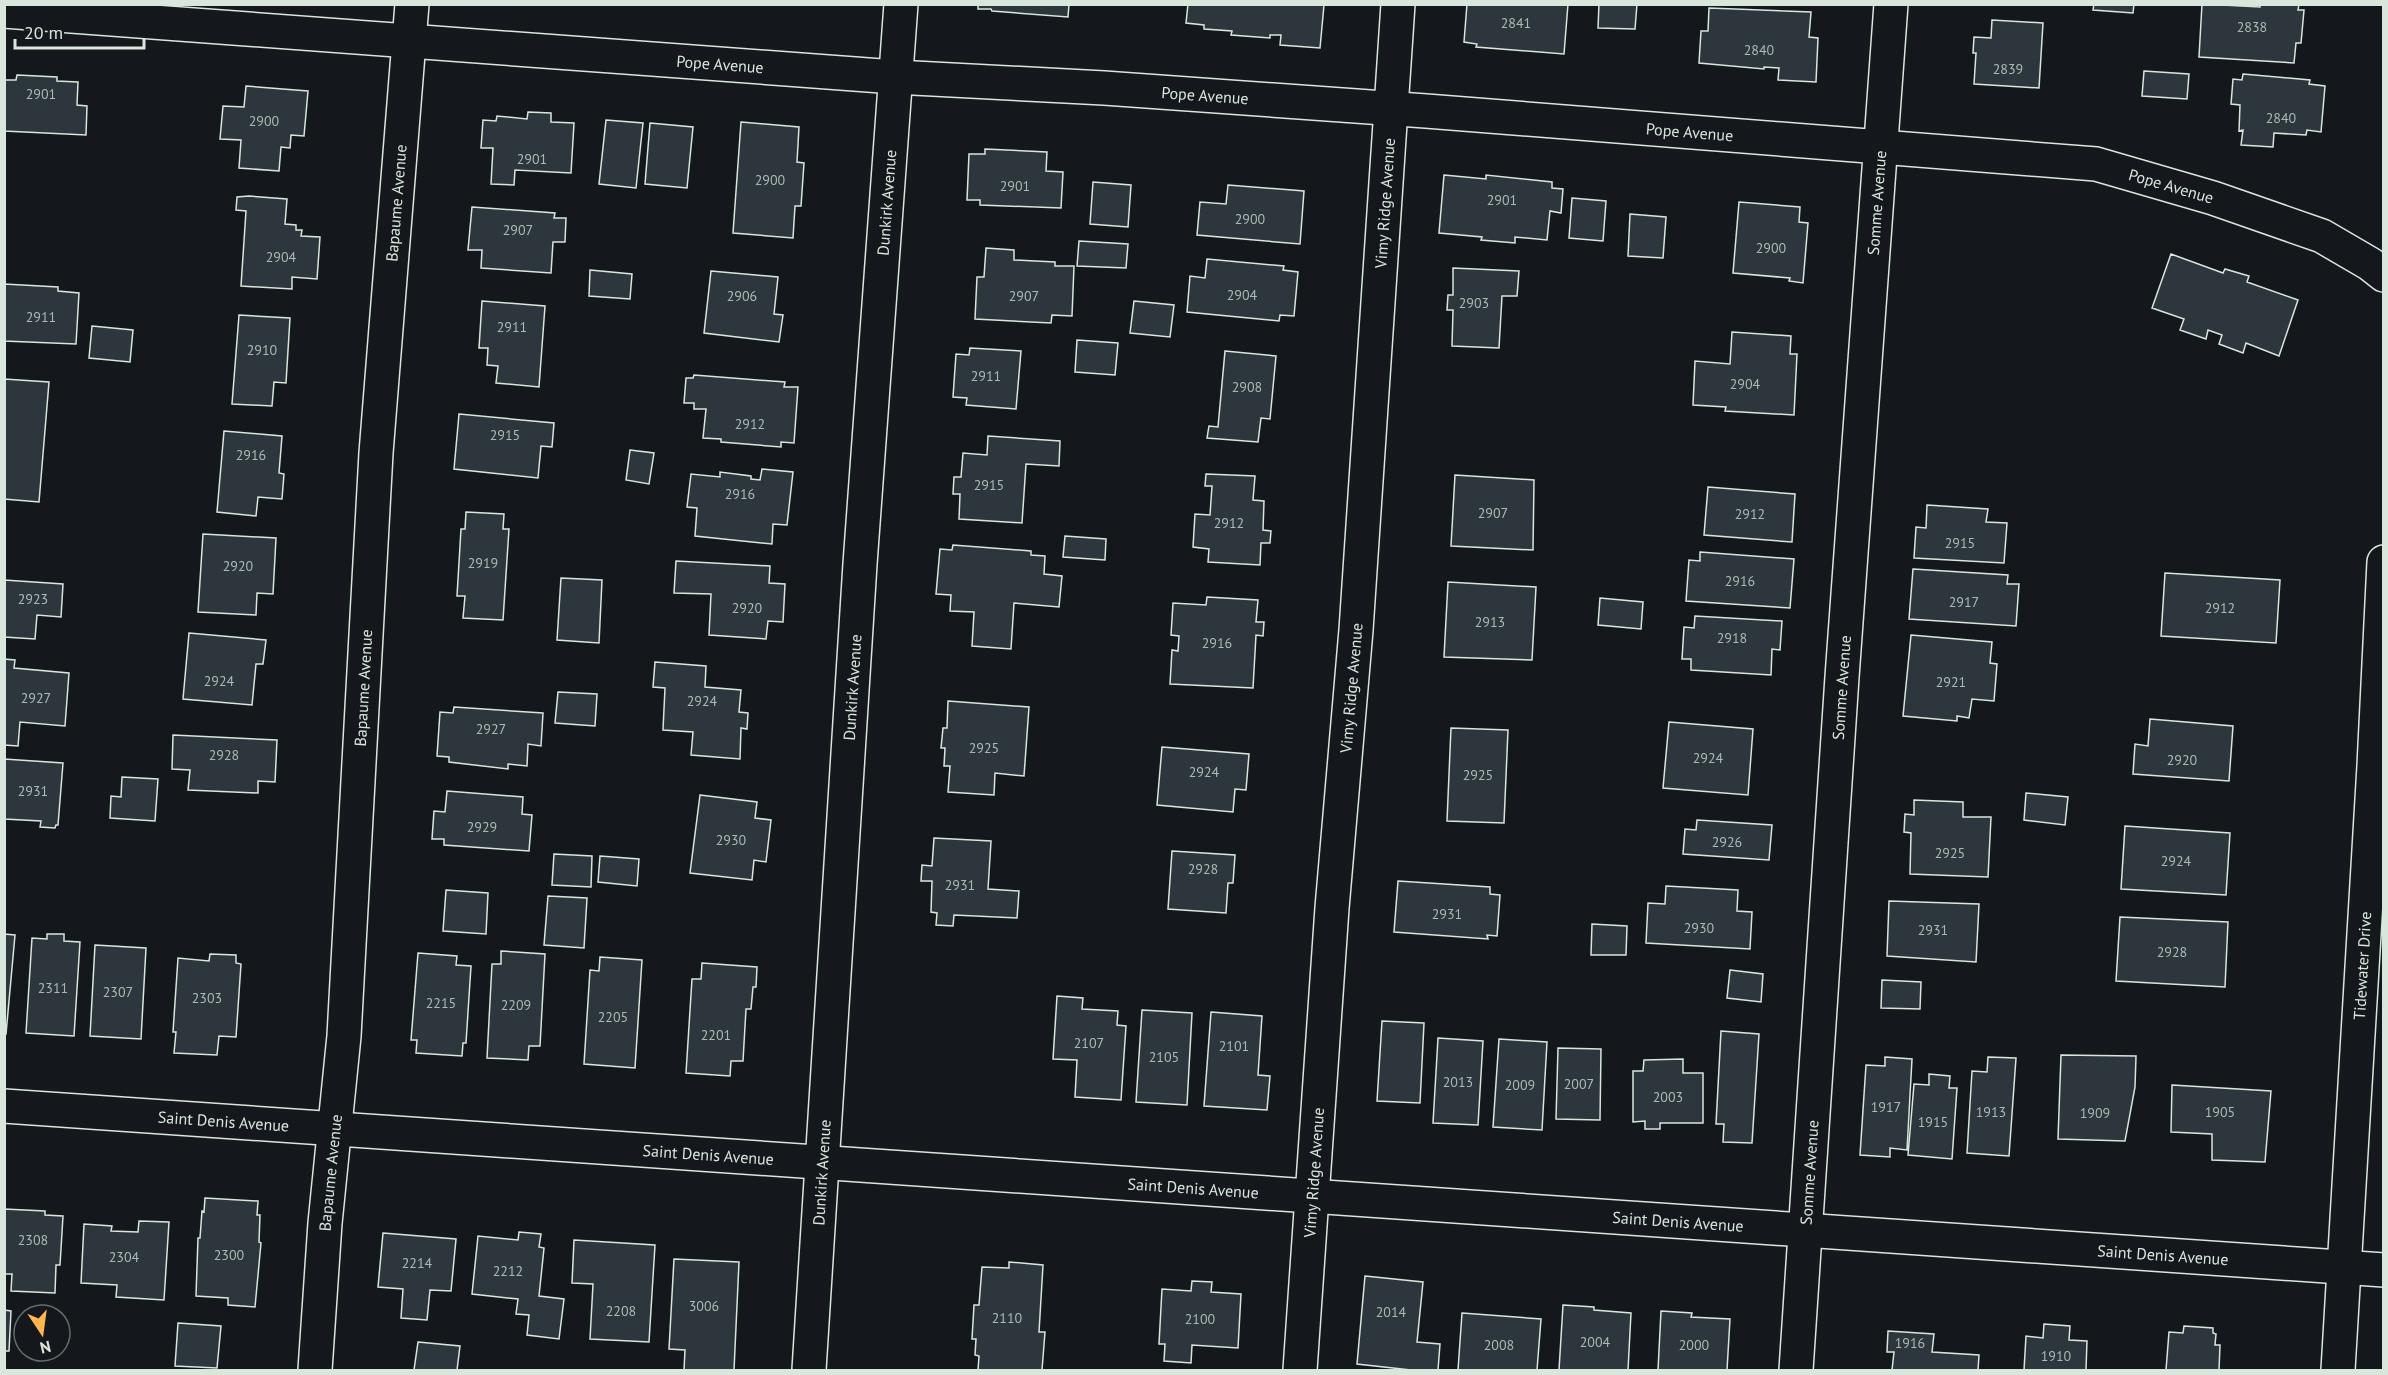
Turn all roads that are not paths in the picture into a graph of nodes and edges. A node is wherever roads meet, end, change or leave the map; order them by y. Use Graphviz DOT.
graph roads {
  1 [pos="412,4"];
  2 [pos="901,4"];
  3 [pos="1398,4"];
  4 [pos="1891,4"];
  5 [pos="4,11"];
  6 [pos="409,40"];
  7 [pos="895,77"];
  8 [pos="1392,109"];
  9 [pos="1881,148"];
  10 [pos="2384,275"];
  11 [pos="2384,562"];
  12 [pos="2379,766"];
  13 [pos="4,1106"];
  14 [pos="335,1129"];
  15 [pos="824,1162"];
  16 [pos="1311,1195"];
  17 [pos="1806,1230"];
  18 [pos="2343,1268"];
  19 [pos="2384,1270"];
  20 [pos="315,1371"];
  21 [pos="809,1371"];
  22 [pos="1300,1371"];
  23 [pos="1796,1371"];
  24 [pos="2338,1371"];
  1 -- 6 [label="main road, Bapaume Avenue"];
  2 -- 7 [label="main road, Dunkirk Avenue"];
  3 -- 8 [label="main road, Vimy Ridge Avenue"];
  4 -- 9 [label="main road, Somme Avenue"];
  5 -- 6 [label="main road, Pope Avenue"];
  6 -- 7 [label="main road, Pope Avenue"];
  6 -- 14 [label="main road, Bapaume Avenue"];
  7 -- 8 [label="main road, Pope Avenue"];
  7 -- 15 [label="main road, Dunkirk Avenue"];
  8 -- 9 [label="main road, Pope Avenue"];
  8 -- 16 [label="main road, Vimy Ridge Avenue"];
  9 -- 10 [label="main road, Pope Avenue"];
  9 -- 17 [label="main road, Somme Avenue"];
  11 -- 12 [label="main road, Tidewater Drive"];
  12 -- 18 [label="main road, Tidewater Drive"];
  13 -- 14 [label="main road, Saint Denis Avenue"];
  14 -- 15 [label="main road, Saint Denis Avenue"];
  14 -- 20 [label="main road, Bapaume Avenue"];
  15 -- 16 [label="main road, Saint Denis Avenue"];
  15 -- 21 [label="main road, Dunkirk Avenue"];
  16 -- 17 [label="main road, Saint Denis Avenue"];
  16 -- 22 [label="main road, Vimy Ridge Avenue"];
  17 -- 18 [label="main road, Saint Denis Avenue"];
  17 -- 23 [label="main road, Somme Avenue"];
  18 -- 19 [label="main road, Saint Denis Avenue"];
  18 -- 24 [label="main road, Tidewater Drive"];
}
